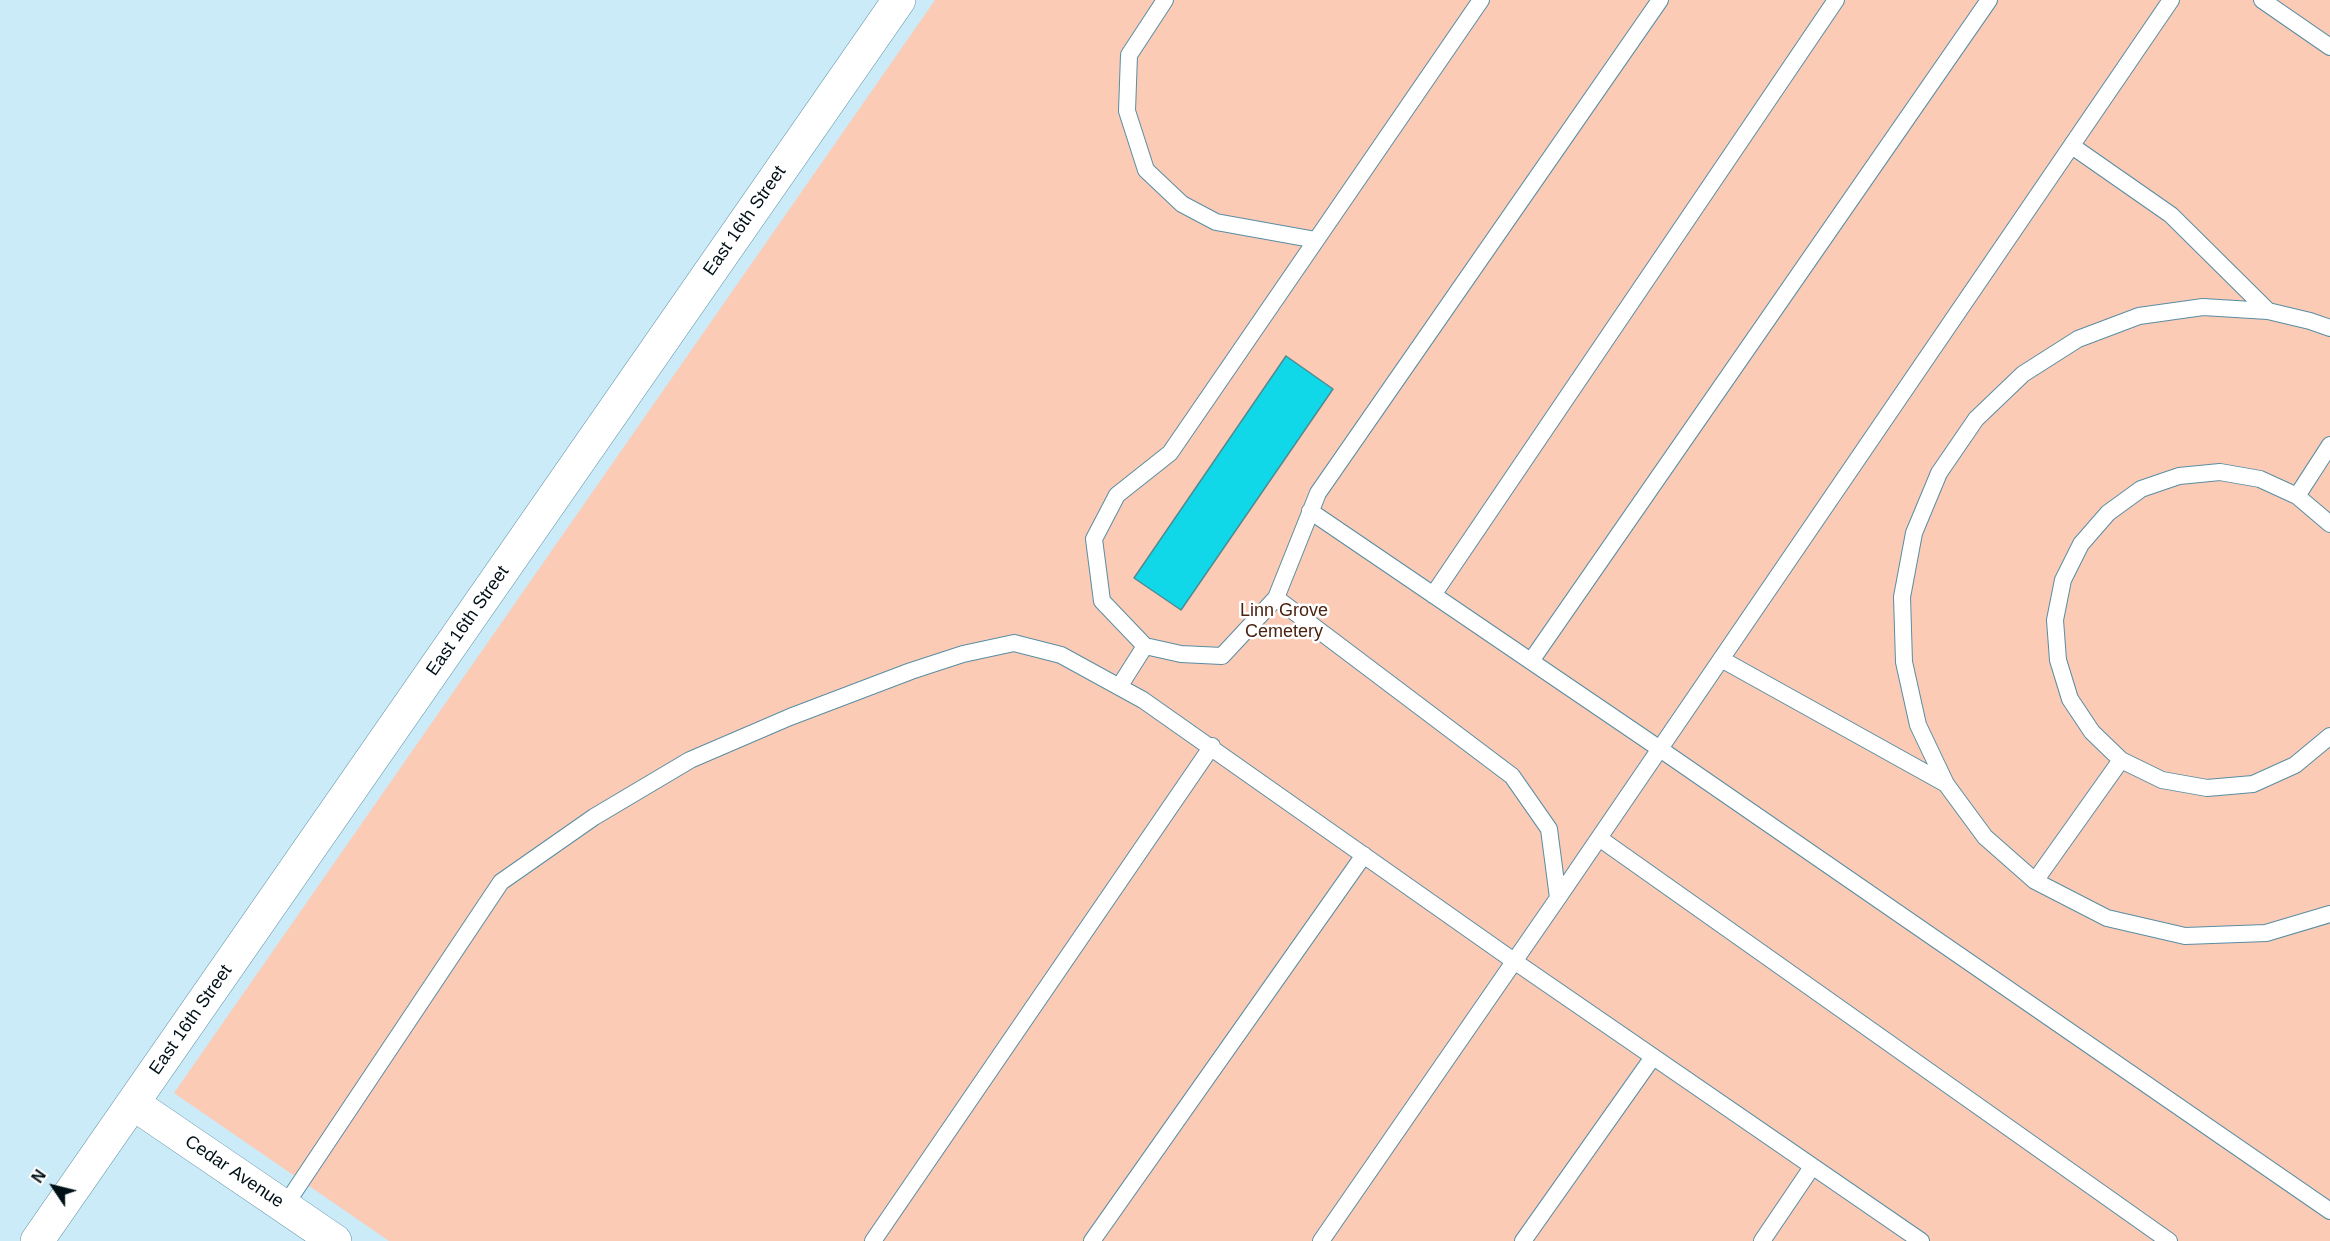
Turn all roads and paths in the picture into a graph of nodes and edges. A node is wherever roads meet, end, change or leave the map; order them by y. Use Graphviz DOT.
graph roads {
  1 [pos="899,0"];
  2 [pos="1165,0"];
  3 [pos="1481,0"];
  4 [pos="1660,0"];
  5 [pos="1836,0"];
  6 [pos="1989,0"];
  7 [pos="2171,0"];
  8 [pos="2262,0"];
  9 [pos="2330,46"];
  10 [pos="2072,146"];
  11 [pos="1316,240"];
  12 [pos="2268,311"];
  13 [pos="2330,328"];
  14 [pos="2330,445"];
  15 [pos="2296,496"];
  16 [pos="1310,511"];
  17 [pos="2330,524"];
  18 [pos="1433,595"];
  19 [pos="1276,598"];
  20 [pos="1146,646"];
  21 [pos="1721,658"];
  22 [pos="1532,661"];
  23 [pos="1119,687"];
  24 [pos="2330,736"];
  25 [pos="1212,746"];
  26 [pos="1660,749"];
  27 [pos="2121,760"];
  28 [pos="1946,784"];
  29 [pos="1599,838"];
  30 [pos="1364,855"];
  31 [pos="2035,881"];
  32 [pos="1558,898"];
  33 [pos="2330,914"];
  34 [pos="1514,961"];
  35 [pos="1653,1057"];
  36 [pos="134,1104"];
  37 [pos="1812,1167"];
  38 [pos="284,1207"];
  39 [pos="2330,1211"];
  40 [pos="37,1241"];
  41 [pos="335,1241"];
  42 [pos="873,1241"];
  43 [pos="1092,1241"];
  44 [pos="1322,1241"];
  45 [pos="1523,1241"];
  46 [pos="1762,1241"];
  47 [pos="1921,1241"];
  48 [pos="2169,1241"];
  1 -- 36 [label="street, East 16th Street"];
  2 -- 11 [label="lane"];
  3 -- 11 [label="lane"];
  4 -- 16 [label="lane"];
  5 -- 18 [label="lane"];
  6 -- 22 [label="lane"];
  7 -- 10 [label="lane"];
  8 -- 9 [label="lane"];
  10 -- 12 [label="lane"];
  10 -- 21 [label="lane"];
  11 -- 20 [label="lane"];
  12 -- 13 [label="lane"];
  12 -- 28 [label="lane"];
  14 -- 15 [label="lane"];
  15 -- 17 [label="lane"];
  15 -- 27 [label="lane"];
  16 -- 18 [label="lane"];
  16 -- 19 [label="lane"];
  18 -- 22 [label="lane"];
  19 -- 20 [label="lane"];
  19 -- 32 [label="lane"];
  20 -- 23 [label="lane"];
  21 -- 26 [label="lane"];
  21 -- 28 [label="lane"];
  22 -- 26 [label="lane"];
  23 -- 25 [label="lane"];
  23 -- 38 [label="lane"];
  24 -- 27 [label="lane"];
  25 -- 30 [label="lane"];
  25 -- 42 [label="lane"];
  26 -- 29 [label="lane"];
  26 -- 39 [label="lane"];
  27 -- 31 [label="lane"];
  28 -- 31 [label="lane"];
  29 -- 32 [label="lane"];
  29 -- 48 [label="lane"];
  30 -- 34 [label="lane"];
  30 -- 43 [label="lane"];
  31 -- 33 [label="lane"];
  32 -- 34 [label="lane"];
  34 -- 35 [label="lane"];
  34 -- 44 [label="lane"];
  35 -- 37 [label="lane"];
  35 -- 45 [label="lane"];
  36 -- 38 [label="street, Cedar Avenue"];
  36 -- 40 [label="street, East 16th Street"];
  37 -- 46 [label="lane"];
  37 -- 47 [label="lane"];
  38 -- 41 [label="street, Cedar Avenue"];
}
